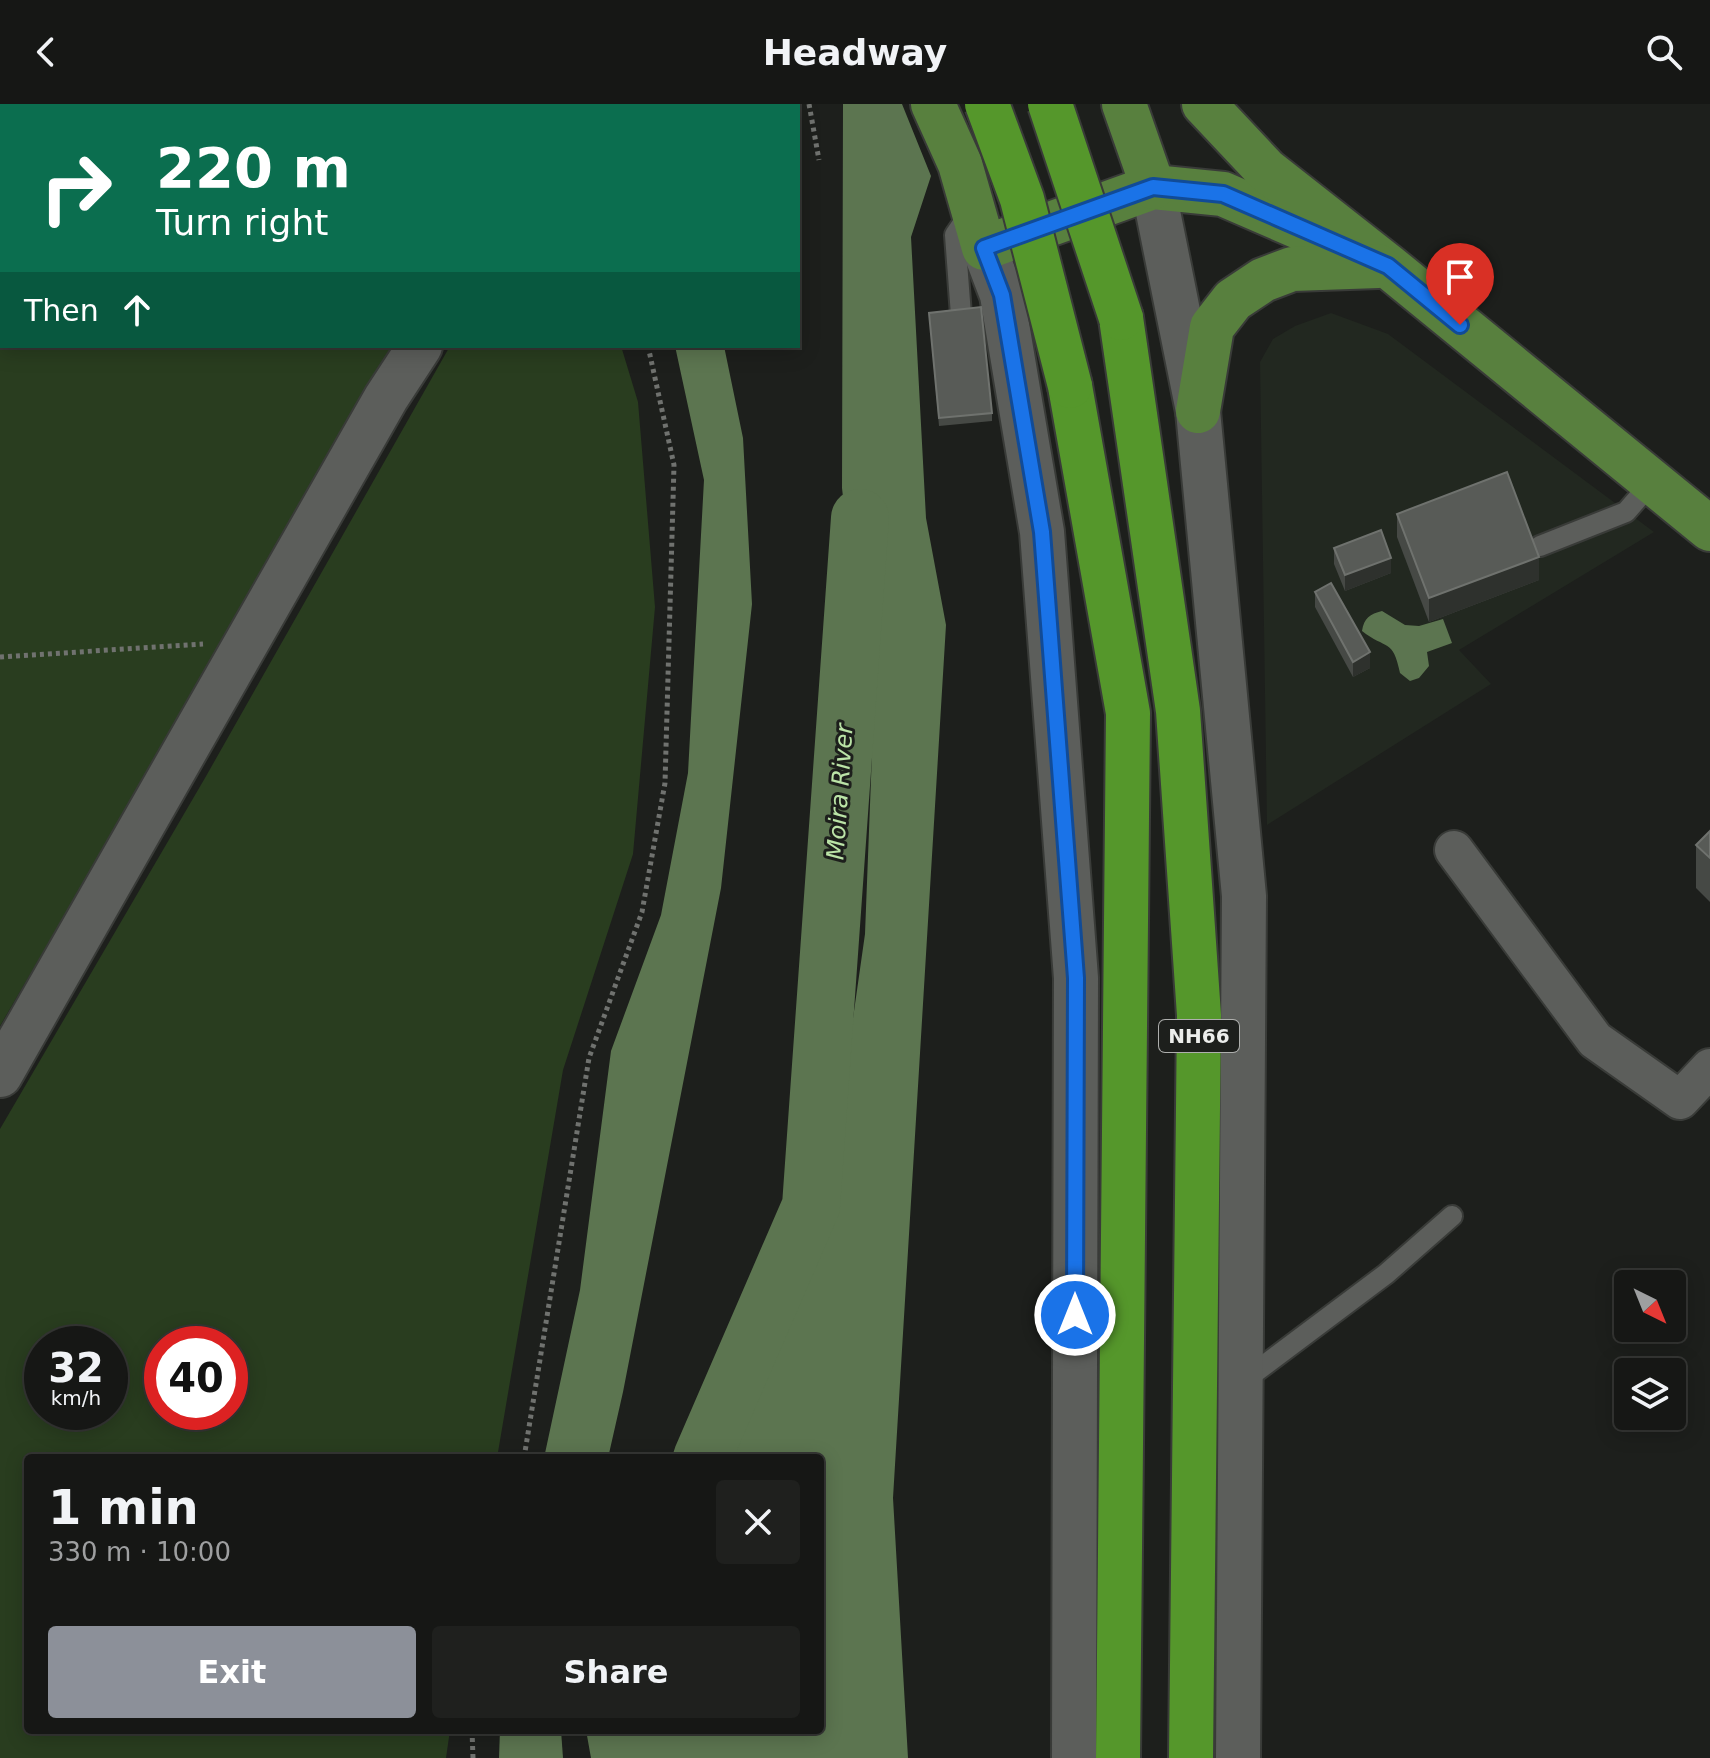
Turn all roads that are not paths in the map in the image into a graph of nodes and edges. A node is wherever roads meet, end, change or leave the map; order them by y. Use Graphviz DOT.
graph roads {
  1 [pos="933,104"];
  2 [pos="987,104"];
  3 [pos="1050,104"];
  4 [pos="1124,104"];
  5 [pos="1204,104"];
  6 [pos="1153,187"];
  7 [pos="978,229"];
  8 [pos="1388,266"];
  9 [pos="961,315"];
  10 [pos="419,348"];
  11 [pos="1198,411"];
  12 [pos="1652,482"];
  13 [pos="1710,529"];
  14 [pos="1540,546"];
  15 [pos="1454,850"];
  16 [pos="1710,1068"];
  17 [pos="0,1075"];
  18 [pos="1452,1216"];
  19 [pos="1241,1383"];
  20 [pos="1074,1758"];
  21 [pos="1118,1758"];
  22 [pos="1191,1758"];
  23 [pos="1238,1758"];
  1 -- 7 [label="main road"];
  2 -- 21 [label="highway, bridge"];
  3 -- 22 [label="highway, NH66, bridge"];
  4 -- 6 [label="main road"];
  5 -- 8 [label="main road"];
  6 -- 7 [label="main road"];
  6 -- 8 [label="main road"];
  6 -- 11 [label="street"];
  7 -- 9 [label="lane"];
  7 -- 20 [label="street"];
  8 -- 11 [label="main road"];
  8 -- 12 [label="main road"];
  10 -- 17 [label="street"];
  11 -- 19 [label="street"];
  12 -- 13 [label="main road"];
  12 -- 14 [label="lane"];
  15 -- 16 [label="street"];
  18 -- 19 [label="lane"];
  19 -- 23 [label="street"];
}
